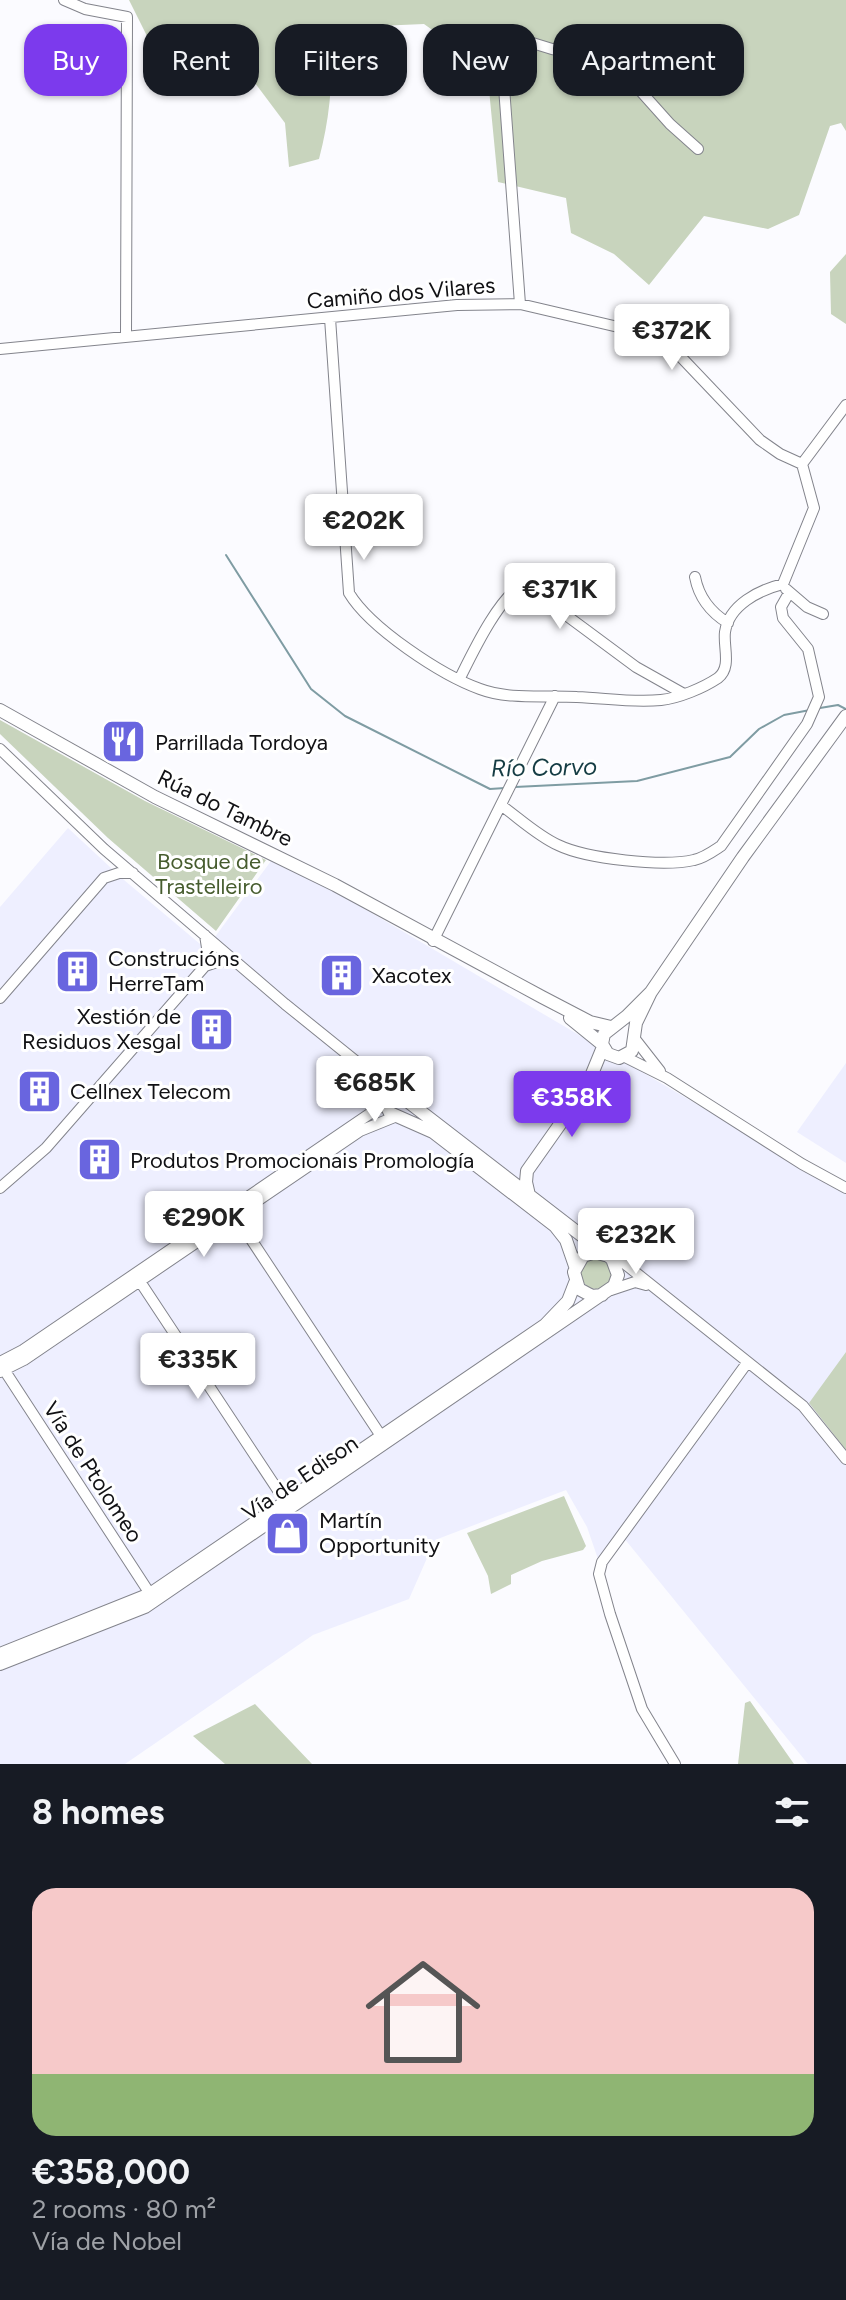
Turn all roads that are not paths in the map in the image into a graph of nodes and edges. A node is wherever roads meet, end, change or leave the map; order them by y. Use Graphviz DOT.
graph roads {
  1 [pos="64,0"];
  2 [pos="698,149"];
  3 [pos="520,304"];
  4 [pos="330,318"];
  5 [pos="126,337"];
  6 [pos="0,349"];
  7 [pos="846,405"];
  8 [pos="802,464"];
  9 [pos="695,577"];
  10 [pos="786,589"];
  11 [pos="823,614"];
  12 [pos="728,623"];
  13 [pos="459,680"];
  14 [pos="684,694"];
  15 [pos="555,696"];
  16 [pos="0,710"];
  17 [pos="843,720"];
  18 [pos="0,749"];
  19 [pos="502,806"];
  20 [pos="107,852"];
  21 [pos="119,861"];
  22 [pos="133,873"];
  23 [pos="106,876"];
  24 [pos="205,935"];
  25 [pos="433,941"];
  26 [pos="221,948"];
  27 [pos="236,962"];
  28 [pos="208,963"];
  29 [pos="651,992"];
  30 [pos="542,997"];
  31 [pos="0,998"];
  32 [pos="613,1026"];
  33 [pos="635,1038"];
  34 [pos="603,1046"];
  35 [pos="622,1057"];
  36 [pos="667,1078"];
  37 [pos="587,1086"];
  38 [pos="397,1099"];
  39 [pos="399,1115"];
  40 [pos="527,1171"];
  41 [pos="503,1175"];
  42 [pos="0,1188"];
  43 [pos="846,1188"];
  44 [pos="529,1195"];
  45 [pos="233,1212"];
  46 [pos="610,1258"];
  47 [pos="575,1266"];
  48 [pos="137,1278"];
  49 [pos="575,1283"];
  50 [pos="648,1285"];
  51 [pos="608,1292"];
  52 [pos="747,1363"];
  53 [pos="1,1367"];
  54 [pos="384,1440"];
  55 [pos="846,1459"];
  56 [pos="287,1505"];
  57 [pos="152,1598"];
  58 [pos="0,1654"];
  59 [pos="0,1664"];
  60 [pos="675,1764"];
  1 -- 5 [label="street"];
  2 -- 3 [label="street"];
  3 -- 4 [label="street, Camiño dos Vilares"];
  3 -- 8 [label="street, Camiño dos Vilares"];
  4 -- 5 [label="street, Camiño dos Vilares"];
  4 -- 13 [label="street"];
  5 -- 6 [label="street, Camiño dos Vilares"];
  7 -- 8 [label="street"];
  8 -- 10 [label="street"];
  9 -- 12 [label="street"];
  10 -- 11 [label="street"];
  10 -- 12 [label="street"];
  10 -- 19 [label="street"];
  12 -- 14 [label="street"];
  13 -- 14 [label="street"];
  13 -- 15 [label="street"];
  14 -- 15 [label="street"];
  15 -- 19 [label="street"];
  16 -- 25 [label="main road, Rúa do Tambre"];
  17 -- 29 [label="main road"];
  18 -- 20 [label="street"];
  19 -- 25 [label="street"];
  20 -- 21 [label="street"];
  20 -- 23 [label="street"];
  21 -- 22 [label="street"];
  21 -- 23 [label="street"];
  22 -- 23 [label="street"];
  22 -- 24 [label="street"];
  23 -- 31 [label="street"];
  24 -- 26 [label="street"];
  24 -- 28 [label="street"];
  25 -- 30 [label="main road, Rúa do Tambre"];
  26 -- 27 [label="street"];
  26 -- 28 [label="street"];
  27 -- 28 [label="street"];
  27 -- 38 [label="street"];
  28 -- 42 [label="street"];
  29 -- 32 [label="main road"];
  29 -- 33 [label="main road"];
  30 -- 32 [label="main road"];
  30 -- 34 [label="main road"];
  32 -- 33 [label="main road"];
  32 -- 34 [label="main road"];
  33 -- 35 [label="main road"];
  33 -- 36 [label="street"];
  34 -- 35 [label="main road"];
  34 -- 37 [label="main road"];
  35 -- 36 [label="street"];
  35 -- 37 [label="main road"];
  36 -- 43 [label="street"];
  37 -- 40 [label="main road"];
  38 -- 39 [label="main road"];
  38 -- 41 [label="main road"];
  38 -- 45 [label="street"];
  39 -- 45 [label="street"];
  39 -- 47 [label="main road"];
  40 -- 41 [label="main road"];
  40 -- 44 [label="main road"];
  41 -- 44 [label="main road"];
  44 -- 46 [label="main road"];
  45 -- 48 [label="street"];
  45 -- 54 [label="street"];
  46 -- 47 [label="main road"];
  46 -- 50 [label="street"];
  46 -- 51 [label="main road"];
  47 -- 49 [label="main road"];
  48 -- 53 [label="street"];
  48 -- 56 [label="street"];
  49 -- 51 [label="main road"];
  49 -- 54 [label="main road, Vía de Edison"];
  50 -- 51 [label="street"];
  50 -- 52 [label="street"];
  51 -- 54 [label="main road, Vía de Edison"];
  52 -- 55 [label="street"];
  52 -- 60 [label="street"];
  53 -- 57 [label="street, Vía de Ptolomeo"];
  54 -- 56 [label="main road, Vía de Edison"];
  56 -- 57 [label="main road, Vía de Edison"];
  57 -- 58 [label="main road, Vía de Edison"];
  57 -- 59 [label="main road, Vía de Edison"];
}
